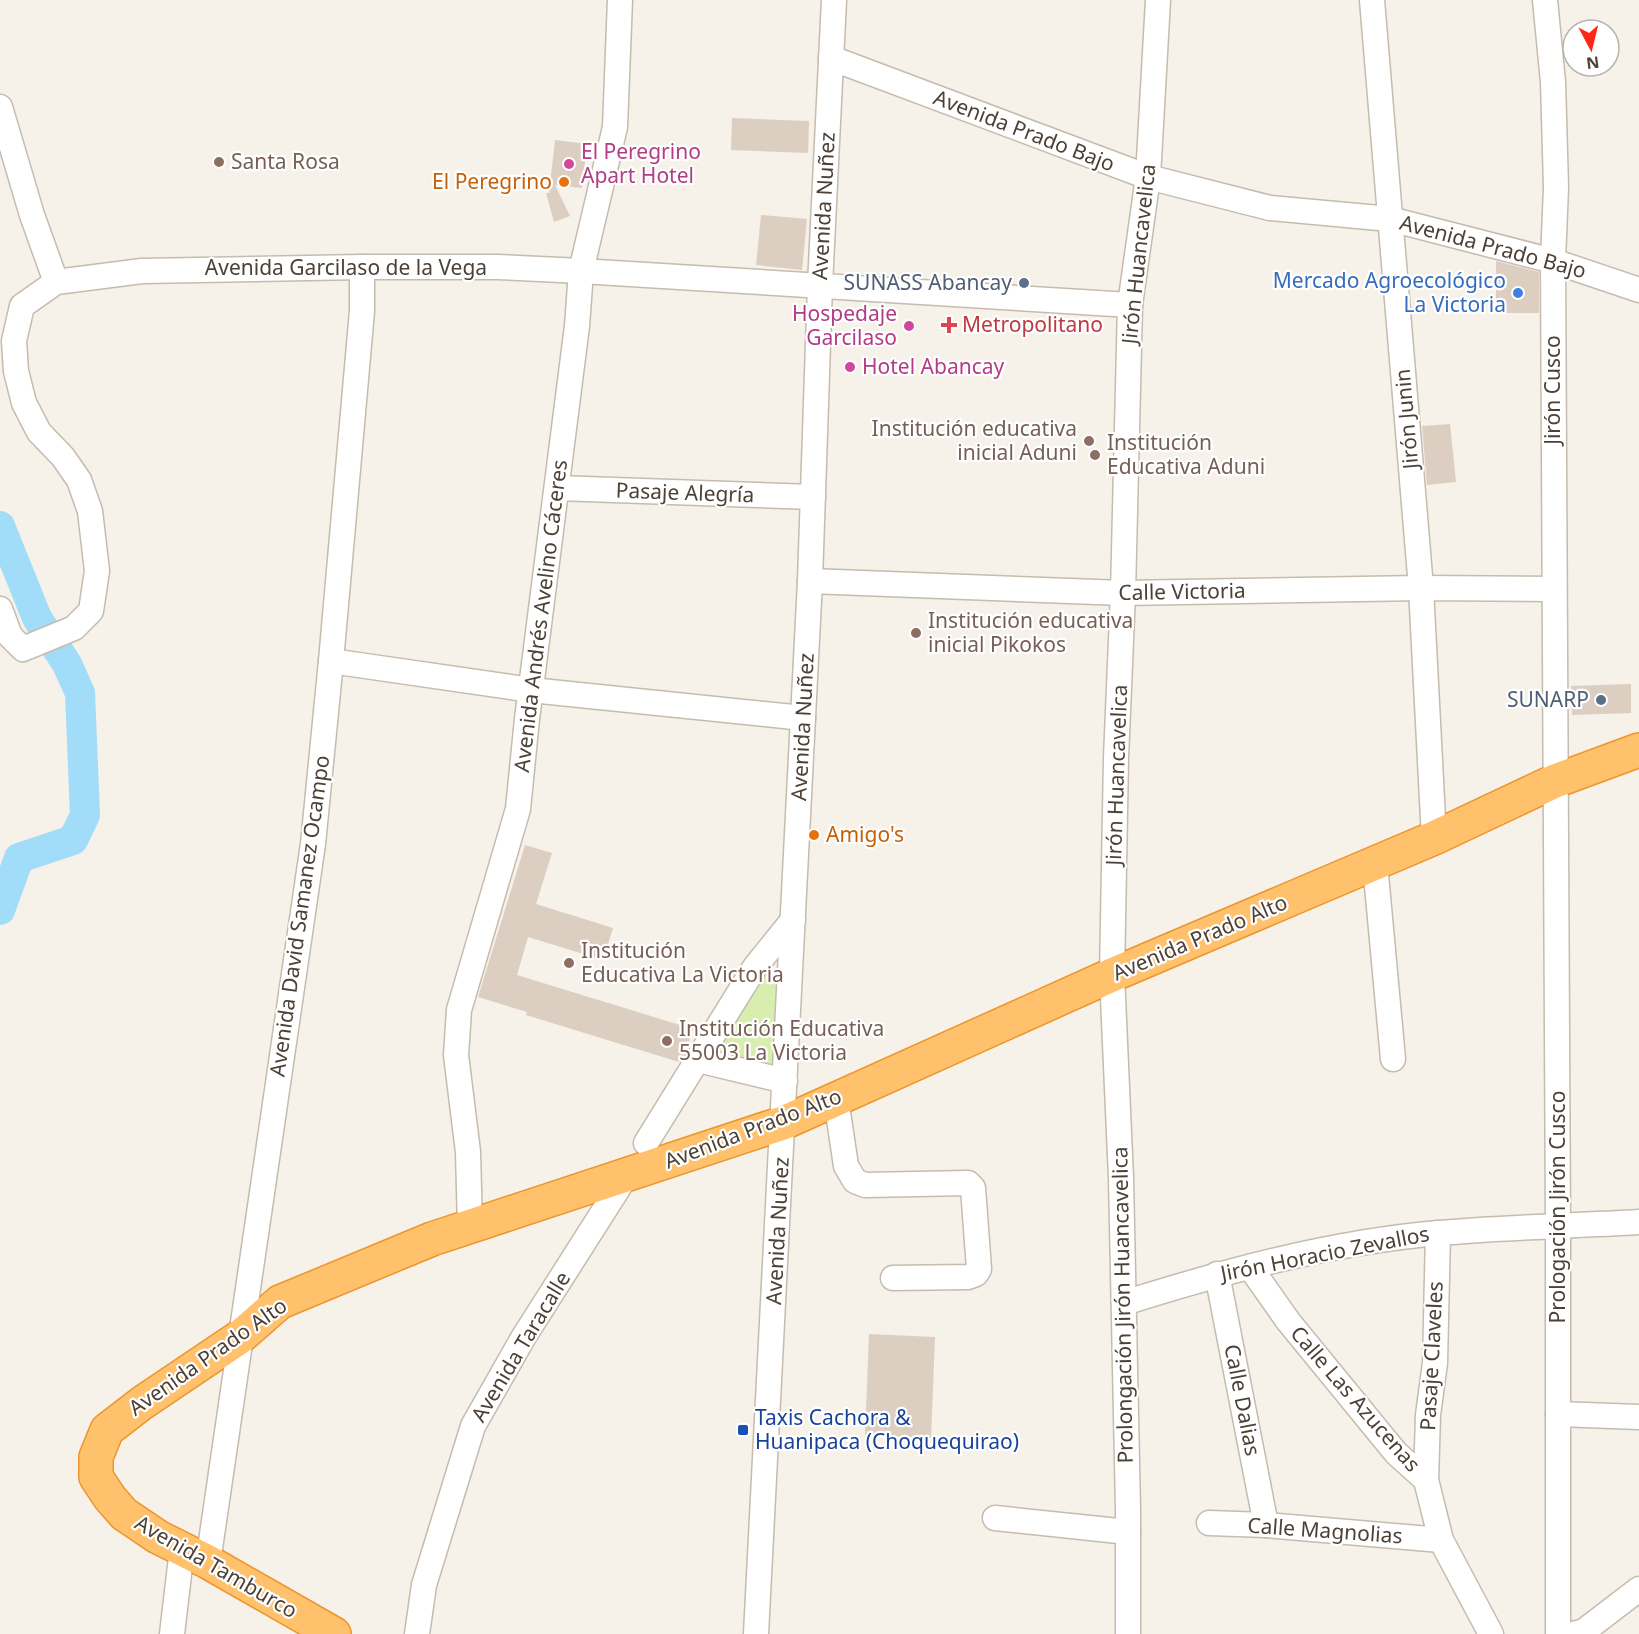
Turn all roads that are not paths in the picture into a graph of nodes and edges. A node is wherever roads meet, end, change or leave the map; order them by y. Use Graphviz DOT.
graph roads {
  1 [pos="620,0"];
  2 [pos="834,0"];
  3 [pos="1158,0"];
  4 [pos="1372,0"];
  5 [pos="1545,0"];
  6 [pos="831,58"];
  7 [pos="0,107"];
  8 [pos="1149,177"];
  9 [pos="1389,219"];
  10 [pos="1553,261"];
  11 [pos="362,267"];
  12 [pos="580,271"];
  13 [pos="56,282"];
  14 [pos="820,285"];
  15 [pos="1639,290"];
  16 [pos="1130,304"];
  17 [pos="557,488"];
  18 [pos="813,497"];
  19 [pos="810,581"];
  20 [pos="1422,588"];
  21 [pos="1553,589"];
  22 [pos="1123,593"];
  23 [pos="0,609"];
  24 [pos="17,650"];
  25 [pos="332,661"];
  26 [pos="531,690"];
  27 [pos="803,718"];
  28 [pos="1639,750"];
  29 [pos="1555,781"];
  30 [pos="1434,838"];
  31 [pos="1375,864"];
  32 [pos="793,920"];
  33 [pos="1112,975"];
  34 [pos="1393,1059"];
  35 [pos="698,1060"];
  36 [pos="785,1081"];
  37 [pos="836,1099"];
  38 [pos="783,1123"];
  39 [pos="646,1143"];
  40 [pos="626,1176"];
  41 [pos="1639,1222"];
  42 [pos="470,1227"];
  43 [pos="1558,1227"];
  44 [pos="1438,1233"];
  45 [pos="1250,1267"];
  46 [pos="1217,1274"];
  47 [pos="893,1278"];
  48 [pos="1124,1303"];
  49 [pos="240,1336"];
  50 [pos="1558,1414"];
  51 [pos="1639,1417"];
  52 [pos="96,1457"];
  53 [pos="1426,1480"];
  54 [pos="994,1518"];
  55 [pos="1209,1523"];
  56 [pos="1266,1526"];
  57 [pos="1128,1532"];
  58 [pos="1441,1540"];
  59 [pos="195,1556"];
  60 [pos="1639,1589"];
  61 [pos="172,1634"];
  62 [pos="334,1634"];
  63 [pos="417,1634"];
  64 [pos="756,1634"];
  65 [pos="1128,1634"];
  66 [pos="1491,1634"];
  67 [pos="1557,1634"];
  68 [pos="1573,1634"];
  1 -- 12 [label="street, Avenida Andrés Avelino Cáceres"];
  2 -- 6 [label="street, Avenida Nuñez"];
  3 -- 8 [label="street, Jirón Huancavelica"];
  4 -- 9 [label="street, Jirón Junin"];
  5 -- 10 [label="street, Jirón Cusco"];
  6 -- 8 [label="street, Avenida Prado Bajo"];
  6 -- 14 [label="street, Avenida Nuñez"];
  7 -- 13 [label="street"];
  8 -- 9 [label="street, Avenida Prado Bajo"];
  8 -- 16 [label="street, Jirón Huancavelica"];
  9 -- 10 [label="street, Avenida Prado Bajo"];
  9 -- 20 [label="street, Jirón Junin"];
  10 -- 15 [label="street, Avenida Prado Bajo"];
  10 -- 21 [label="street, Jirón Cusco"];
  11 -- 12 [label="street, Avenida Garcilaso de la Vega"];
  11 -- 13 [label="street, Avenida Garcilaso de la Vega"];
  11 -- 25 [label="street, Avenida David Samanez Ocampo"];
  12 -- 14 [label="street, Avenida Garcilaso de la Vega"];
  12 -- 17 [label="street, Avenida Andrés Avelino Cáceres"];
  13 -- 24 [label="street, Avenida Garcilaso de la Vega"];
  14 -- 16 [label="street, Avenida Garcilaso de la Vega"];
  14 -- 18 [label="street, Avenida Nuñez"];
  16 -- 22 [label="street, Jirón Huancavelica"];
  17 -- 18 [label="street, Pasaje Alegría"];
  17 -- 26 [label="street, Avenida Andrés Avelino Cáceres"];
  18 -- 19 [label="street, Avenida Nuñez"];
  19 -- 22 [label="street, Calle Victoria"];
  19 -- 27 [label="street, Avenida Nuñez"];
  20 -- 21 [label="street, Calle Victoria"];
  20 -- 22 [label="street, Calle Victoria"];
  20 -- 30 [label="street, Jirón Junin"];
  21 -- 29 [label="street, Jirón Cusco"];
  22 -- 33 [label="street, Jirón Huancavelica"];
  23 -- 24 [label="street, Avenida Garcilaso de la Vega"];
  25 -- 26 [label="street"];
  25 -- 49 [label="street, Avenida David Samanez Ocampo"];
  26 -- 27 [label="street"];
  26 -- 42 [label="street, Avenida Andrés Avelino Cáceres"];
  27 -- 32 [label="street, Avenida Nuñez"];
  28 -- 29 [label="highway, Avenida Prado Alto"];
  29 -- 30 [label="highway, Avenida Prado Alto"];
  29 -- 43 [label="street, Prologación Jirón Cusco"];
  30 -- 31 [label="highway, Avenida Prado Alto"];
  31 -- 33 [label="highway, Avenida Prado Alto"];
  31 -- 34 [label="street"];
  32 -- 35 [label="street"];
  32 -- 36 [label="street, Avenida Nuñez"];
  33 -- 37 [label="highway, Avenida Prado Alto"];
  33 -- 48 [label="street, Prolongación Jirón Huancavelica"];
  35 -- 36 [label="street"];
  35 -- 39 [label="street"];
  36 -- 38 [label="street, Avenida Nuñez"];
  37 -- 38 [label="highway, Avenida Prado Alto"];
  37 -- 47 [label="street"];
  38 -- 40 [label="highway, Avenida Prado Alto"];
  38 -- 64 [label="street, Avenida Nuñez"];
  40 -- 42 [label="highway, Avenida Prado Alto"];
  40 -- 63 [label="street, Avenida Taracalle"];
  41 -- 43 [label="street, Jirón Horacio Zevallos"];
  42 -- 49 [label="highway, Avenida Prado Alto"];
  43 -- 44 [label="street, Jirón Horacio Zevallos"];
  43 -- 50 [label="street, Prologación Jirón Cusco"];
  44 -- 45 [label="street, Jirón Horacio Zevallos"];
  44 -- 53 [label="street, Pasaje Claveles"];
  45 -- 46 [label="street, Jirón Horacio Zevallos"];
  45 -- 53 [label="street, Calle Las Azucenas"];
  46 -- 48 [label="street, Jirón Horacio Zevallos"];
  46 -- 56 [label="street, Calle Dalias"];
  48 -- 57 [label="street, Prolongación Jirón Huancavelica"];
  49 -- 52 [label="highway, Avenida Prado Alto"];
  49 -- 59 [label="street, Avenida David Samanez Ocampo"];
  50 -- 51 [label="street"];
  50 -- 67 [label="street, Prologación Jirón Cusco"];
  52 -- 59 [label="highway, Avenida Tamburco"];
  53 -- 58 [label="street, Calle Las Azucenas"];
  54 -- 57 [label="street"];
  55 -- 56 [label="street, Calle Magnolias"];
  56 -- 58 [label="street, Calle Magnolias"];
  57 -- 65 [label="street, Prolongación Jirón Huancavelica"];
  58 -- 66 [label="street, Calle Las Azucenas"];
  59 -- 61 [label="street, Avenida David Samanez Ocampo"];
  59 -- 62 [label="highway, Avenida Tamburco"];
  60 -- 68 [label="street"];
}
